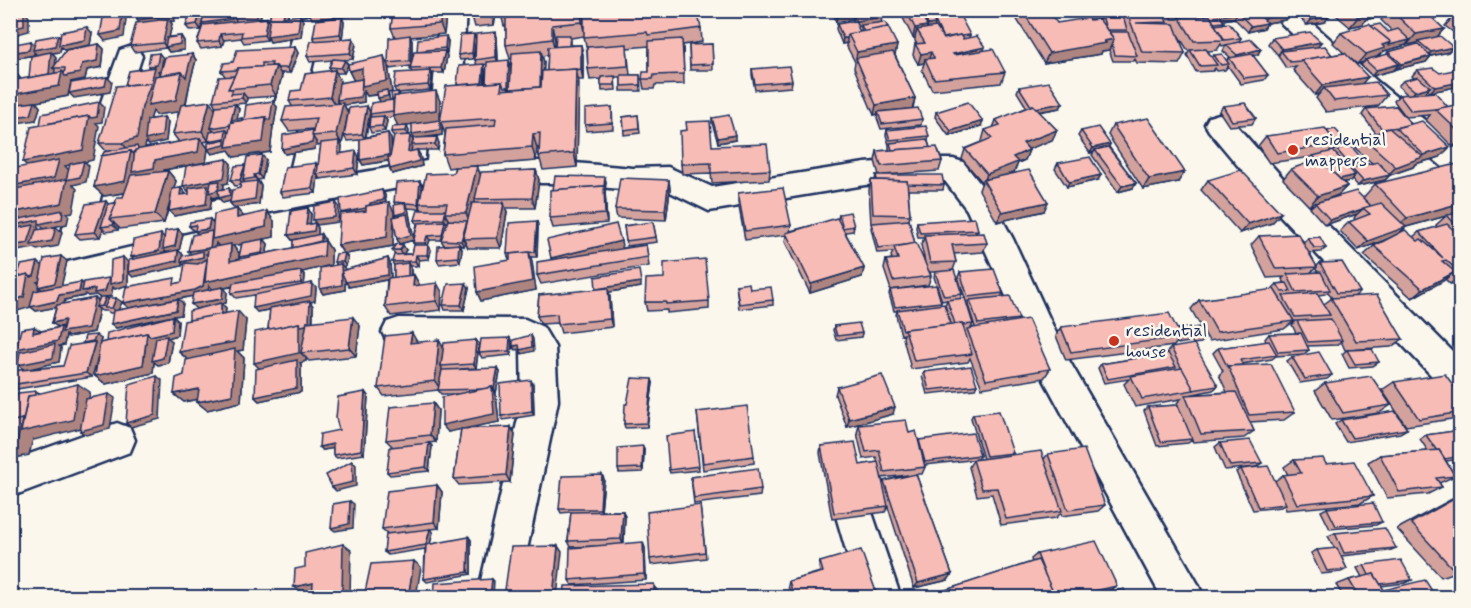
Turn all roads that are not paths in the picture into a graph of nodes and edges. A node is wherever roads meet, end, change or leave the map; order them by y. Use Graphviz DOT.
graph roads {
  1 [pos="453,10"];
  2 [pos="1291,18"];
  3 [pos="309,24"];
  4 [pos="129,56"];
  5 [pos="1220,124"];
  6 [pos="1461,165"];
  7 [pos="441,171"];
  8 [pos="265,201"];
  9 [pos="74,244"];
  10 [pos="10,260"];
  11 [pos="399,332"];
  12 [pos="1461,382"];
  13 [pos="117,440"];
  14 [pos="10,479"];
  15 [pos="850,499"];
  16 [pos="497,597"];
  17 [pos="881,597"];
  18 [pos="1184,597"];
  1 -- 7 [label="street"];
  2 -- 6 [label="street"];
  3 -- 8 [label="street"];
  4 -- 9 [label="street"];
  5 -- 12 [label="street"];
  7 -- 8 [label="street"];
  7 -- 18 [label="street"];
  8 -- 9 [label="street"];
  9 -- 10 [label="street"];
  11 -- 16 [label="street"];
  13 -- 14 [label="street"];
  15 -- 17 [label="street"];
}
